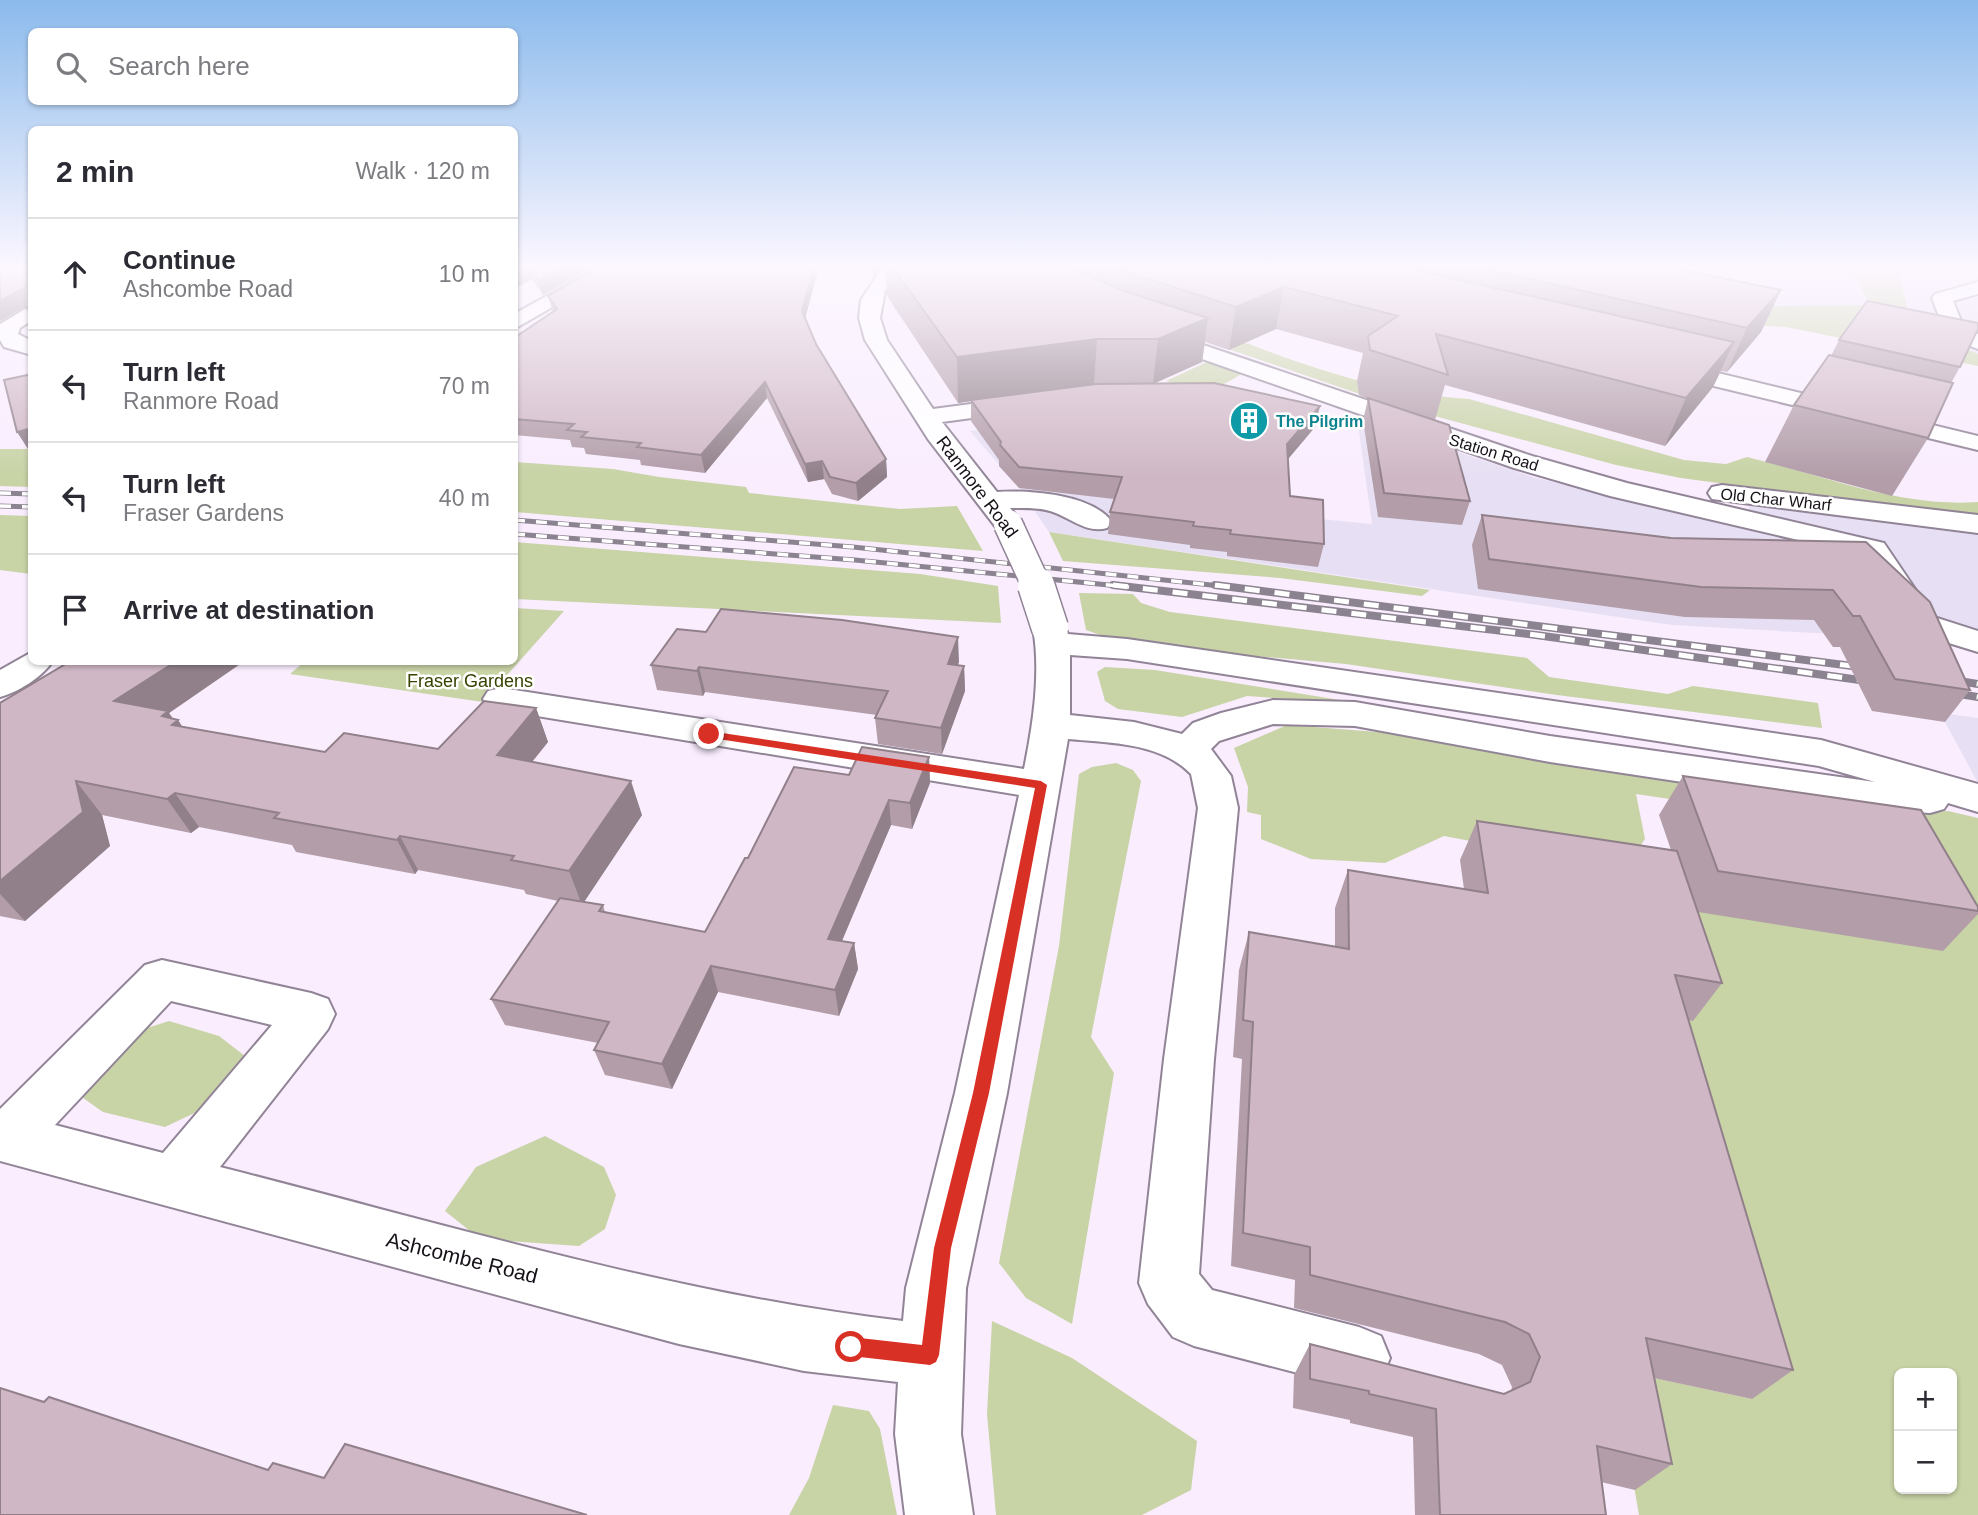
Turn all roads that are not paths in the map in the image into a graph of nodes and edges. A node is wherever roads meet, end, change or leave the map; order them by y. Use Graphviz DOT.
graph roads {
  1 [pos="5,336"];
  2 [pos="875,336"];
  3 [pos="1157,336"];
  4 [pos="28,347"];
  5 [pos="1641,361"];
  6 [pos="1042,401"];
  7 [pos="926,417"];
  8 [pos="1974,443"];
  9 [pos="1574,475"];
  10 [pos="999,512"];
  11 [pos="1097,522"];
  12 [pos="1978,524"];
  13 [pos="1051,636"];
  14 [pos="1978,642"];
  15 [pos="31,665"];
  16 [pos="0,686"];
  17 [pos="501,699"];
  18 [pos="1051,725"];
  19 [pos="1189,749"];
  20 [pos="1041,785"];
  21 [pos="1978,800"];
  22 [pos="3,1137"];
  23 [pos="173,1183"];
  24 [pos="930,1355"];
  25 [pos="1397,1368"];
  26 [pos="939,1515"];
  1 -- 4 [label="street"];
  2 -- 7 [label="street, Ranmore Road"];
  3 -- 9 [label="street, Station Road"];
  5 -- 8 [label="street"];
  6 -- 7 [label="street"];
  7 -- 10 [label="street, Ranmore Road"];
  9 -- 12 [label="street, Old Char Wharf"];
  9 -- 14 [label="street, Station Road"];
  10 -- 11 [label="street"];
  10 -- 13 [label="street, Ranmore Road, bridge"];
  13 -- 18 [label="street, Ranmore Road"];
  13 -- 21 [label="street"];
  15 -- 16 [label="street"];
  17 -- 20 [label="street"];
  18 -- 19 [label="street"];
  18 -- 20 [label="street, Ranmore Road"];
  19 -- 21 [label="street"];
  19 -- 25 [label="street"];
  20 -- 24 [label="street, Ranmore Road"];
  22 -- 23 [label="street, Ashcombe Road"];
  22 -- 23 [label="street"];
  23 -- 24 [label="street, Ashcombe Road"];
  24 -- 26 [label="street, Ranmore Road"];
}
